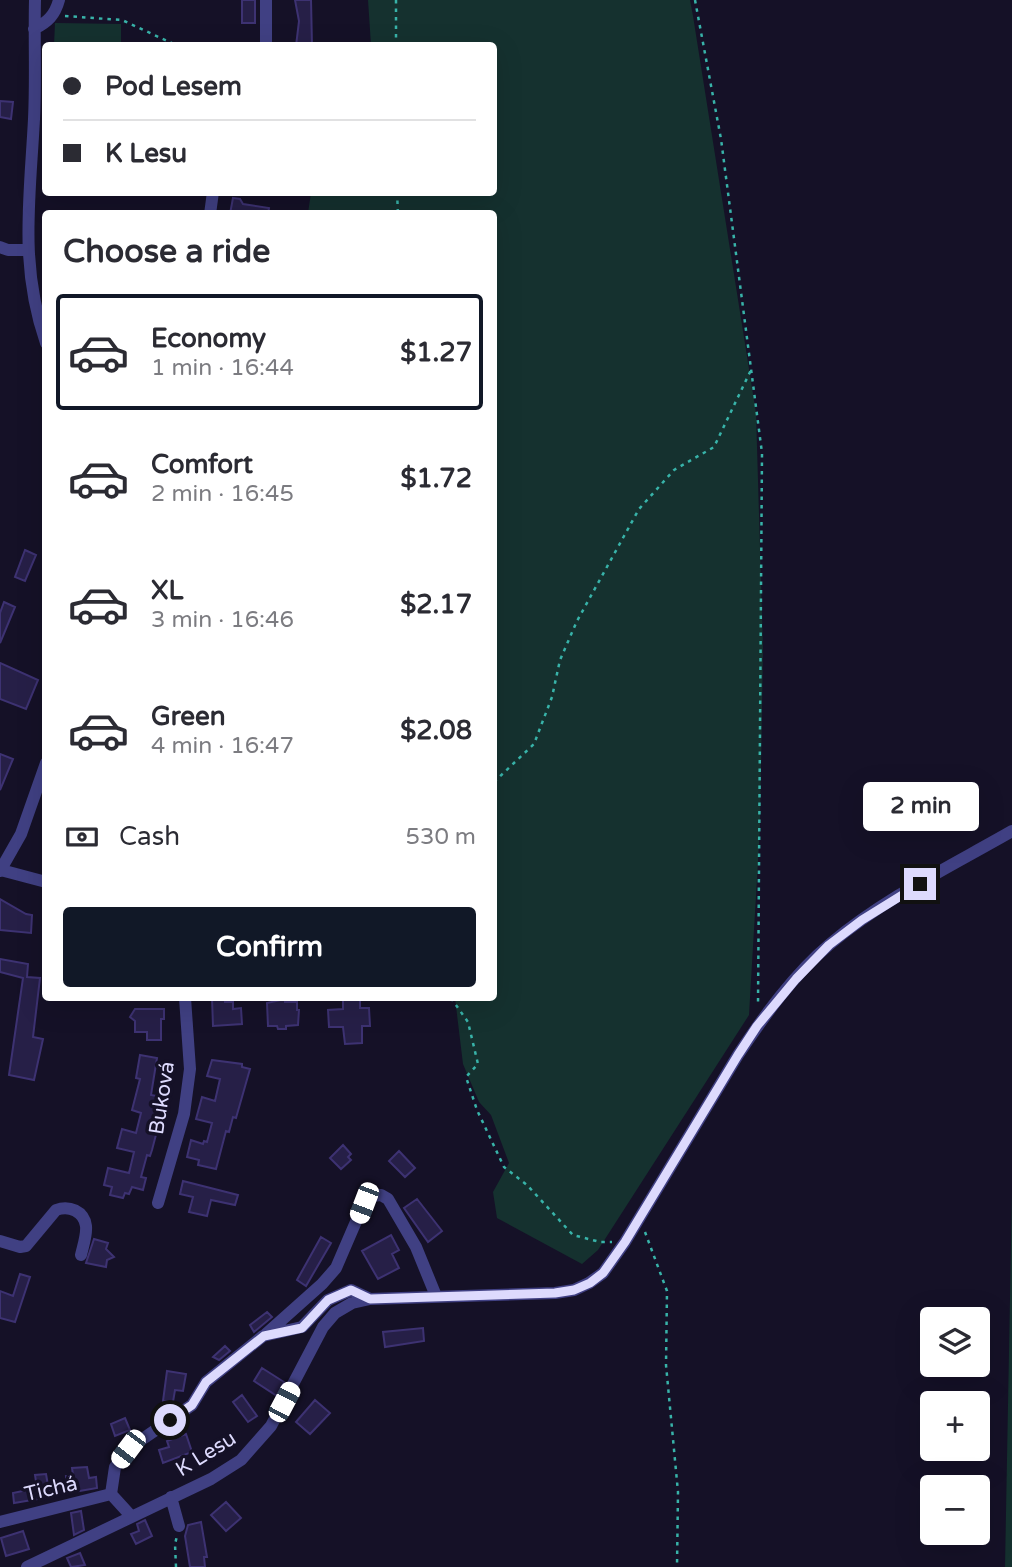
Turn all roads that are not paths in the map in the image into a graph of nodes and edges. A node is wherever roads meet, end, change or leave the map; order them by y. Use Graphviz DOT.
graph roads {
  1 [pos="35,0"];
  2 [pos="59,0"];
  3 [pos="266,0"];
  4 [pos="34,29"];
  5 [pos="266,42"];
  6 [pos="0,247"];
  7 [pos="27,250"];
  8 [pos="42,329"];
  9 [pos="42,774"];
  10 [pos="1012,831"];
  11 [pos="0,870"];
  12 [pos="42,881"];
  13 [pos="185,1001"];
  14 [pos="158,1203"];
  15 [pos="0,1241"];
  16 [pos="81,1255"];
  17 [pos="436,1296"];
  18 [pos="370,1299"];
  19 [pos="264,1336"];
  20 [pos="111,1494"];
  21 [pos="172,1497"];
  22 [pos="131,1516"];
  23 [pos="0,1522"];
  24 [pos="179,1526"];
  25 [pos="27,1567"];
  1 -- 4 [label="street"];
  2 -- 4 [label="street"];
  3 -- 5 [label="street"];
  4 -- 7 [label="street"];
  6 -- 7 [label="street"];
  7 -- 8 [label="street"];
  9 -- 11 [label="street"];
  10 -- 17 [label="street, K Lesu"];
  11 -- 12 [label="street"];
  13 -- 14 [label="street, Buková"];
  15 -- 16 [label="street"];
  17 -- 18 [label="street, K Lesu"];
  17 -- 19 [label="street"];
  18 -- 19 [label="street"];
  18 -- 21 [label="street, K Lesu"];
  19 -- 20 [label="street"];
  20 -- 22 [label="street"];
  20 -- 23 [label="street, Tichá"];
  21 -- 22 [label="street, K Lesu"];
  21 -- 24 [label="street"];
  22 -- 25 [label="street, K Lesu"];
}
